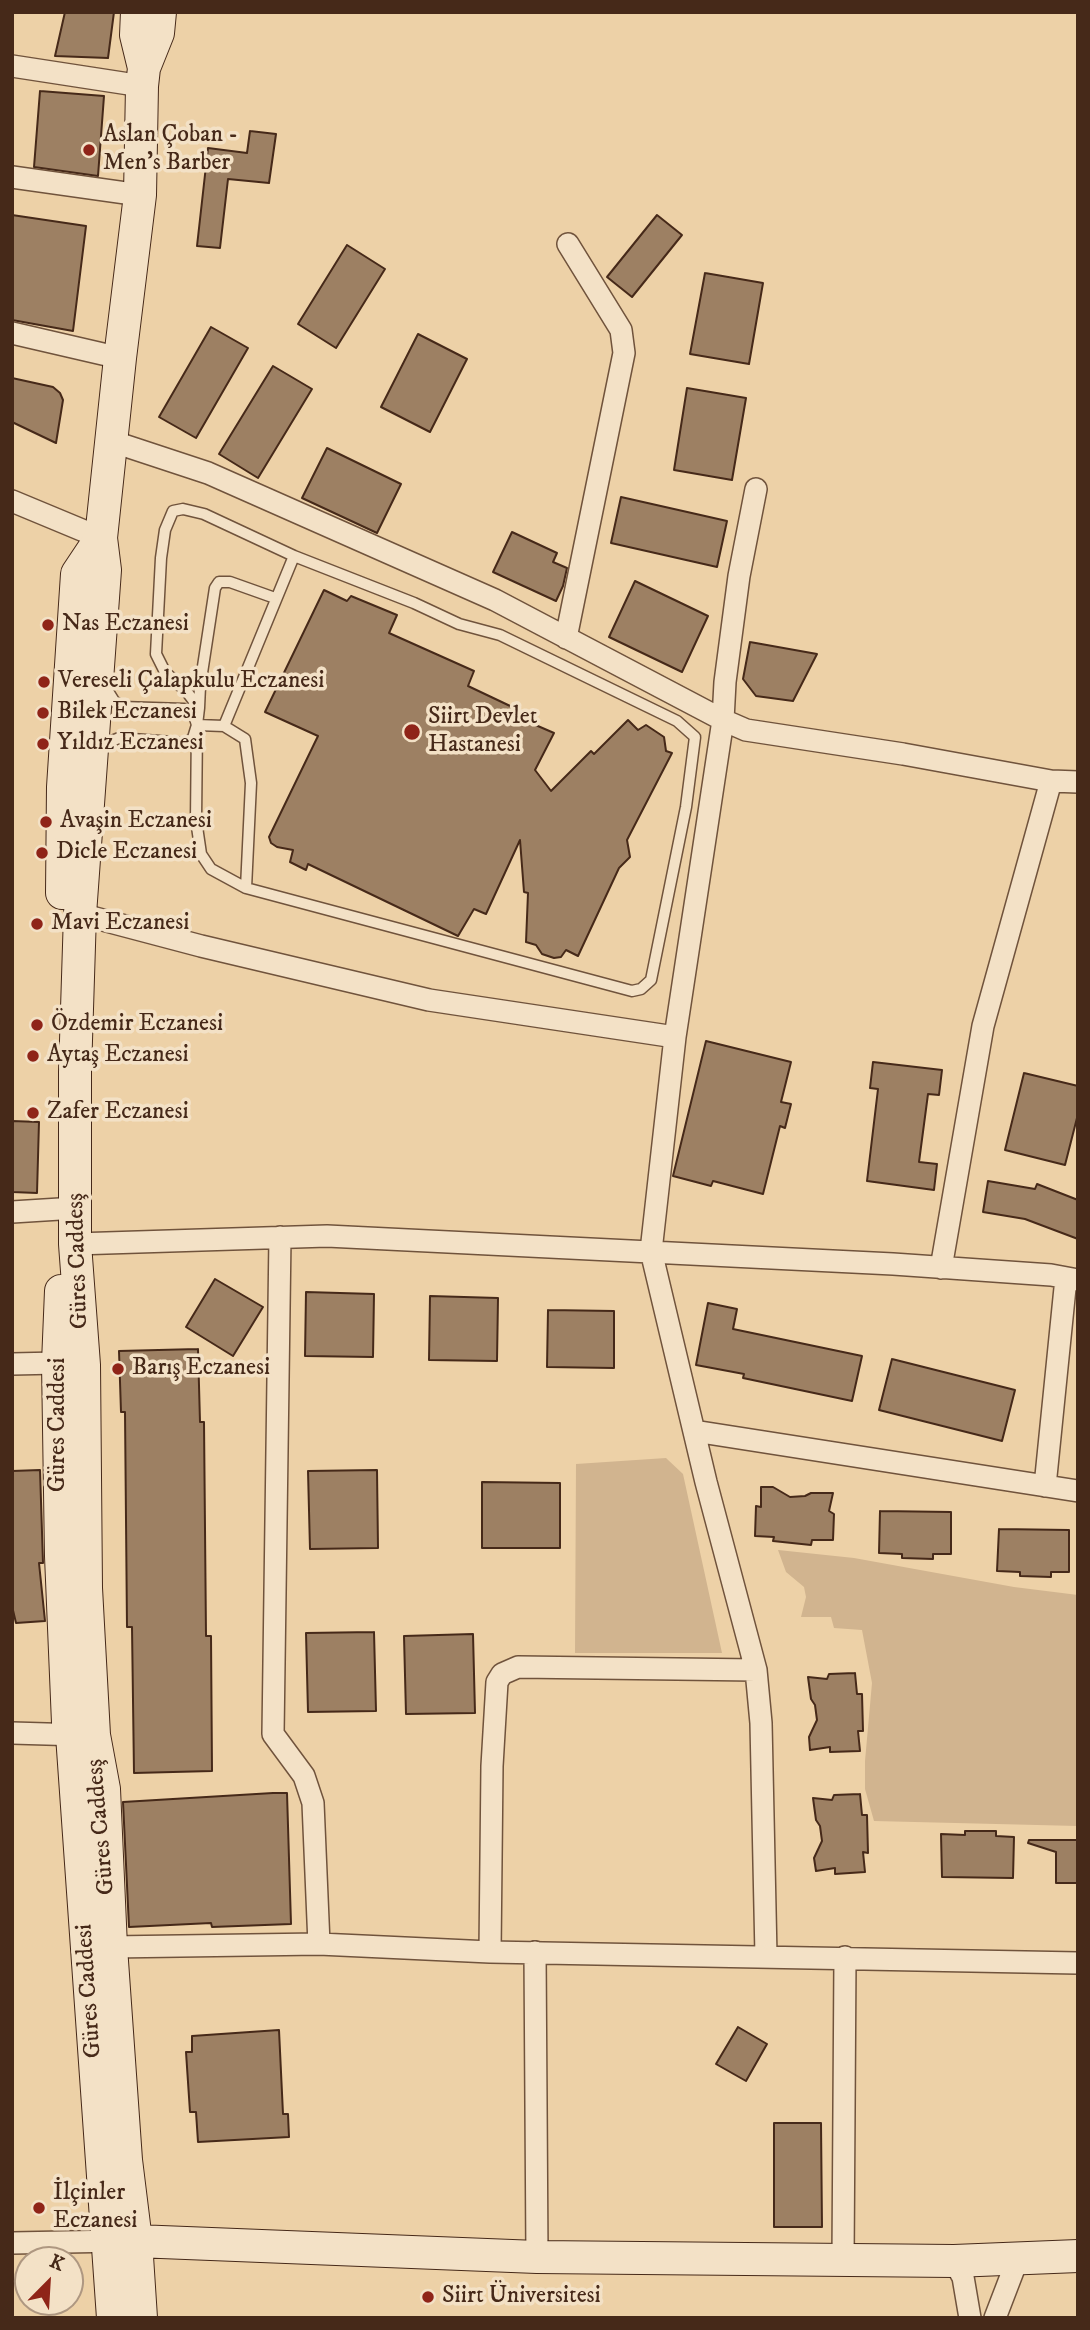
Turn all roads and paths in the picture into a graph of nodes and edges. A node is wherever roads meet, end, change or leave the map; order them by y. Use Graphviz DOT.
graph roads {
  1 [pos="138,12"];
  2 [pos="160,12"];
  3 [pos="12,66"];
  4 [pos="143,77"];
  5 [pos="12,177"];
  6 [pos="140,195"];
  7 [pos="568,244"];
  8 [pos="12,332"];
  9 [pos="120,358"];
  10 [pos="111,441"];
  11 [pos="756,489"];
  12 [pos="12,500"];
  13 [pos="101,538"];
  14 [pos="294,555"];
  15 [pos="275,598"];
  16 [pos="566,638"];
  17 [pos="98,677"];
  18 [pos="199,708"];
  19 [pos="723,720"];
  20 [pos="197,725"];
  21 [pos="224,726"];
  22 [pos="92,760"];
  23 [pos="1051,781"];
  24 [pos="1078,782"];
  25 [pos="246,888"];
  26 [pos="80,914"];
  27 [pos="675,1037"];
  28 [pos="68,1208"];
  29 [pos="12,1212"];
  30 [pos="280,1237"];
  31 [pos="75,1244"];
  32 [pos="651,1251"];
  33 [pos="941,1268"];
  34 [pos="1072,1279"];
  35 [pos="58,1363"];
  36 [pos="12,1364"];
  37 [pos="694,1431"];
  38 [pos="1045,1486"];
  39 [pos="1078,1491"];
  40 [pos="756,1670"];
  41 [pos="12,1733"];
  42 [pos="83,1735"];
  43 [pos="318,1944"];
  44 [pos="111,1947"];
  45 [pos="490,1952"];
  46 [pos="536,1952"];
  47 [pos="766,1956"];
  48 [pos="845,1957"];
  49 [pos="1078,1963"];
  50 [pos="122,2241"];
  51 [pos="12,2243"];
  52 [pos="1078,2256"];
  53 [pos="537,2257"];
  54 [pos="1018,2258"];
  55 [pos="843,2260"];
  56 [pos="954,2261"];
  57 [pos="113,2318"];
  58 [pos="141,2318"];
  59 [pos="970,2318"];
  60 [pos="995,2318"];
  1 -- 4 [label="street"];
  2 -- 4 [label="street"];
  3 -- 4 [label="street"];
  4 -- 6 [label="street"];
  5 -- 6 [label="street"];
  6 -- 9 [label="street"];
  7 -- 16 [label="street"];
  8 -- 9 [label="street"];
  9 -- 10 [label="street"];
  10 -- 13 [label="street"];
  10 -- 16 [label="street"];
  11 -- 19 [label="street"];
  12 -- 13 [label="street"];
  13 -- 17 [label="street, Güres Caddesş"];
  13 -- 28 [label="street, Güres Caddesi"];
  14 -- 15 [label="lane"];
  14 -- 18 [label="lane"];
  14 -- 25 [label="lane"];
  15 -- 18 [label="lane"];
  15 -- 21 [label="lane"];
  16 -- 19 [label="street"];
  17 -- 20 [label="lane"];
  17 -- 22 [label="street, Güres Caddesş"];
  18 -- 20 [label="lane"];
  19 -- 23 [label="street"];
  19 -- 27 [label="street"];
  20 -- 21 [label="lane"];
  20 -- 22 [label="lane"];
  20 -- 25 [label="lane"];
  21 -- 25 [label="lane"];
  22 -- 26 [label="street, Güres Caddesş"];
  23 -- 24 [label="street"];
  23 -- 33 [label="street"];
  26 -- 27 [label="street"];
  26 -- 28 [label="street, Güres Caddesş"];
  27 -- 32 [label="street"];
  28 -- 29 [label="street"];
  28 -- 31 [label="street, Güres Caddesş"];
  28 -- 35 [label="street, Güres Caddesi"];
  30 -- 31 [label="street"];
  30 -- 32 [label="street"];
  30 -- 43 [label="street"];
  31 -- 42 [label="street, Güres Caddesş"];
  32 -- 33 [label="street"];
  32 -- 37 [label="street"];
  33 -- 34 [label="street"];
  34 -- 38 [label="street"];
  35 -- 36 [label="street"];
  35 -- 42 [label="street, Güres Caddesi"];
  37 -- 38 [label="street"];
  37 -- 40 [label="street"];
  38 -- 39 [label="street"];
  40 -- 45 [label="street"];
  40 -- 47 [label="street"];
  41 -- 42 [label="street"];
  42 -- 44 [label="street, Güres Caddesş"];
  42 -- 50 [label="street, Güres Caddesi"];
  43 -- 44 [label="street"];
  43 -- 45 [label="street"];
  44 -- 50 [label="street, Güres Caddesş"];
  45 -- 46 [label="street"];
  46 -- 47 [label="street"];
  46 -- 53 [label="street"];
  47 -- 48 [label="street"];
  48 -- 49 [label="street"];
  48 -- 55 [label="street"];
  50 -- 51 [label="street"];
  50 -- 53 [label="street"];
  50 -- 57 [label="street, Güres Caddesi"];
  50 -- 58 [label="street, Güres Caddesş"];
  52 -- 54 [label="street"];
  53 -- 55 [label="street"];
  54 -- 56 [label="street"];
  54 -- 60 [label="street"];
  55 -- 56 [label="street"];
  56 -- 59 [label="street"];
}
